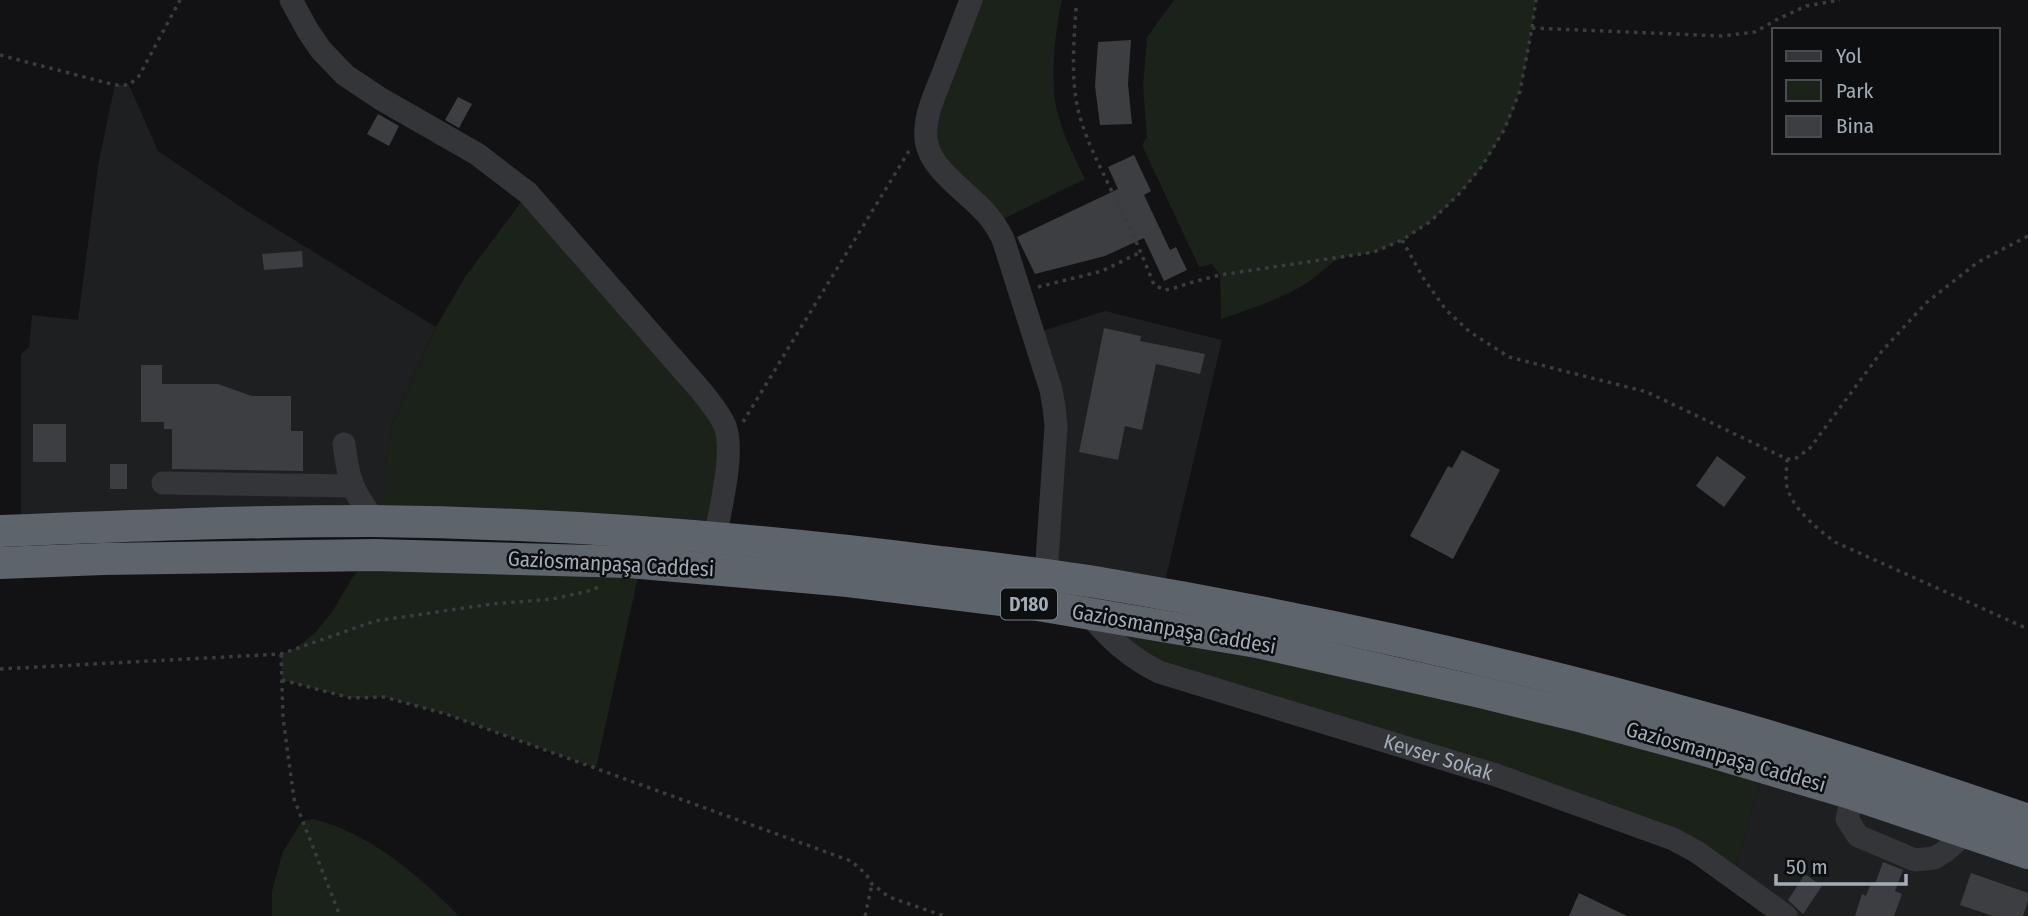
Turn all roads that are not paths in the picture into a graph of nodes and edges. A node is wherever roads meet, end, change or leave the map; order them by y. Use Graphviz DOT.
graph roads {
  1 [pos="291,0"];
  2 [pos="971,0"];
  3 [pos="344,444"];
  4 [pos="163,483"];
  5 [pos="351,486"];
  6 [pos="375,522"];
  7 [pos="0,531"];
  8 [pos="715,538"];
  9 [pos="0,563"];
  10 [pos="1046,575"];
  11 [pos="1088,613"];
  12 [pos="1853,794"];
  13 [pos="2028,820"];
  14 [pos="1967,832"];
  15 [pos="2028,853"];
  16 [pos="1786,916"];
  1 -- 8 [label="street"];
  2 -- 10 [label="street"];
  3 -- 5 [label="street"];
  4 -- 5 [label="street"];
  5 -- 6 [label="street"];
  6 -- 7 [label="highway, Gaziosmanpaşa Caddesi / D180"];
  6 -- 8 [label="highway, Gaziosmanpaşa Caddesi / D180"];
  8 -- 10 [label="highway, Gaziosmanpaşa Caddesi / D180"];
  9 -- 11 [label="highway, Gaziosmanpaşa Caddesi / D180"];
  10 -- 13 [label="highway, Gaziosmanpaşa Caddesi / D180"];
  11 -- 12 [label="highway, Gaziosmanpaşa Caddesi / D180"];
  11 -- 16 [label="street, Kevser Sokak"];
  12 -- 14 [label="highway, Gaziosmanpaşa Caddesi / D180"];
  12 -- 14 [label="street"];
  14 -- 15 [label="highway, Gaziosmanpaşa Caddesi / D180"];
}
